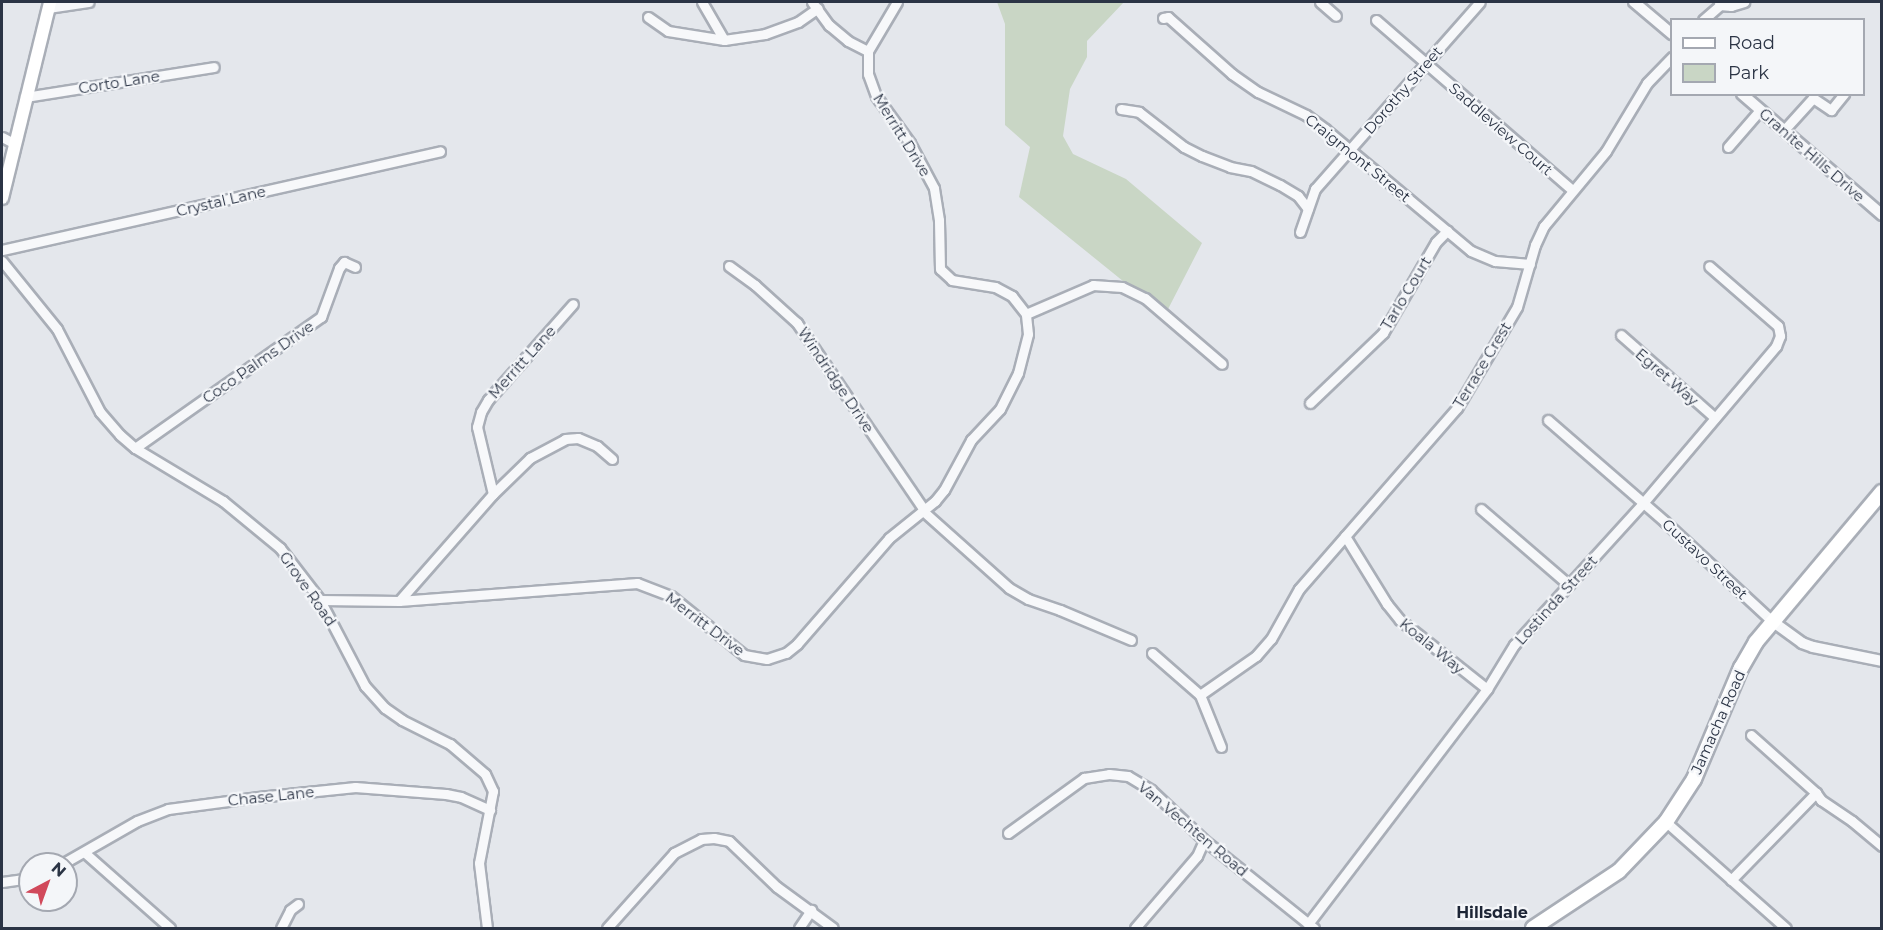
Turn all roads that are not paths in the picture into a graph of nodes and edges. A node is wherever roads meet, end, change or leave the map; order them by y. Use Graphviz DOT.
graph roads {
  1 [pos="89,2"];
  2 [pos="702,2"];
  3 [pos="897,2"];
  4 [pos="1320,2"];
  5 [pos="1480,2"];
  6 [pos="1634,2"];
  7 [pos="1744,2"];
  8 [pos="1719,3"];
  9 [pos="50,5"];
  10 [pos="815,5"];
  11 [pos="1336,16"];
  12 [pos="648,17"];
  13 [pos="1163,18"];
  14 [pos="1705,18"];
  15 [pos="1376,20"];
  16 [pos="1670,33"];
  17 [pos="724,40"];
  18 [pos="868,51"];
  19 [pos="1670,58"];
  20 [pos="1425,64"];
  21 [pos="214,67"];
  22 [pos="1744,96"];
  23 [pos="1842,96"];
  24 [pos="25,97"];
  25 [pos="1121,109"];
  26 [pos="1760,110"];
  27 [pos="1784,130"];
  28 [pos="2,137"];
  29 [pos="15,144"];
  30 [pos="1728,147"];
  31 [pos="1351,150"];
  32 [pos="440,151"];
  33 [pos="1572,190"];
  34 [pos="2,198"];
  35 [pos="1308,209"];
  36 [pos="1881,215"];
  37 [pos="1447,231"];
  38 [pos="1300,232"];
  39 [pos="2,250"];
  40 [pos="2,261"];
  41 [pos="1530,264"];
  42 [pos="729,266"];
  43 [pos="1709,266"];
  44 [pos="355,267"];
  45 [pos="573,304"];
  46 [pos="1026,314"];
  47 [pos="1621,335"];
  48 [pos="1222,364"];
  49 [pos="1310,403"];
  50 [pos="1715,418"];
  51 [pos="1548,420"];
  52 [pos="135,448"];
  53 [pos="612,459"];
  54 [pos="1881,492"];
  55 [pos="494,494"];
  56 [pos="1643,503"];
  57 [pos="1481,509"];
  58 [pos="923,510"];
  59 [pos="1345,536"];
  60 [pos="1569,585"];
  61 [pos="320,600"];
  62 [pos="399,601"];
  63 [pos="1772,621"];
  64 [pos="1131,640"];
  65 [pos="1152,653"];
  66 [pos="1881,661"];
  67 [pos="1487,689"];
  68 [pos="1200,695"];
  69 [pos="1750,735"];
  70 [pos="1221,747"];
  71 [pos="1816,792"];
  72 [pos="490,810"];
  73 [pos="1666,822"];
  74 [pos="1008,833"];
  75 [pos="1204,840"];
  76 [pos="1881,846"];
  77 [pos="84,852"];
  78 [pos="78,855"];
  79 [pos="18,880"];
  80 [pos="1731,880"];
  81 [pos="2,882"];
  82 [pos="298,904"];
  83 [pos="811,910"];
  84 [pos="1311,926"];
  85 [pos="170,928"];
  86 [pos="281,928"];
  87 [pos="487,928"];
  88 [pos="607,928"];
  89 [pos="799,928"];
  90 [pos="833,928"];
  91 [pos="1135,928"];
  92 [pos="1533,928"];
  93 [pos="1786,928"];
  1 -- 9 [label="street"];
  2 -- 17 [label="street"];
  3 -- 18 [label="street"];
  4 -- 11 [label="street"];
  5 -- 20 [label="street, Dorothy Street"];
  6 -- 16 [label="street"];
  7 -- 8 [label="street"];
  8 -- 14 [label="street"];
  9 -- 24 [label="main road"];
  10 -- 17 [label="street"];
  10 -- 18 [label="street"];
  12 -- 17 [label="street"];
  13 -- 31 [label="street, Craigmont Street"];
  15 -- 20 [label="street, Saddleview Court"];
  18 -- 46 [label="street, Merritt Drive"];
  19 -- 33 [label="street, Terrace Crest"];
  20 -- 31 [label="street, Dorothy Street"];
  20 -- 33 [label="street, Saddleview Court"];
  21 -- 24 [label="street, Corto Lane"];
  22 -- 26 [label="street, Granite Hills Drive"];
  23 -- 27 [label="street"];
  24 -- 29 [label="main road"];
  25 -- 35 [label="street"];
  26 -- 27 [label="street, Granite Hills Drive"];
  26 -- 30 [label="street"];
  27 -- 36 [label="street, Granite Hills Drive"];
  28 -- 29 [label="street"];
  29 -- 34 [label="main road"];
  31 -- 35 [label="street, Dorothy Street"];
  31 -- 37 [label="street, Craigmont Street"];
  32 -- 39 [label="street, Crystal Lane"];
  33 -- 41 [label="street, Terrace Crest"];
  35 -- 38 [label="street, Dorothy Street"];
  37 -- 41 [label="street, Craigmont Street"];
  37 -- 49 [label="street, Tarlo Court"];
  40 -- 52 [label="street, Grove Road"];
  41 -- 59 [label="street, Terrace Crest"];
  42 -- 58 [label="street, Windridge Drive"];
  43 -- 50 [label="street, Lostinda Street"];
  44 -- 52 [label="street, Coco Palms Drive"];
  45 -- 55 [label="street, Merritt Lane"];
  46 -- 48 [label="street"];
  46 -- 58 [label="street, Merritt Drive"];
  47 -- 50 [label="street, Egret Way"];
  50 -- 56 [label="street, Lostinda Street"];
  51 -- 56 [label="street, Gustavo Street"];
  52 -- 61 [label="street, Grove Road"];
  53 -- 55 [label="street"];
  54 -- 63 [label="main road, Jamacha Road"];
  55 -- 62 [label="street"];
  56 -- 60 [label="street, Lostinda Street"];
  56 -- 63 [label="street, Gustavo Street"];
  57 -- 60 [label="street"];
  58 -- 62 [label="street, Merritt Drive"];
  58 -- 64 [label="street, Windridge Drive"];
  59 -- 67 [label="street, Koala Way"];
  59 -- 68 [label="street, Terrace Crest"];
  60 -- 67 [label="street, Lostinda Street"];
  61 -- 62 [label="street, Merritt Drive"];
  61 -- 72 [label="street, Grove Road"];
  63 -- 66 [label="street, Gustavo Street"];
  63 -- 73 [label="main road, Jamacha Road"];
  65 -- 68 [label="street"];
  67 -- 84 [label="street, Lostinda Street"];
  68 -- 70 [label="street"];
  69 -- 71 [label="street"];
  71 -- 76 [label="street"];
  71 -- 80 [label="street"];
  72 -- 77 [label="street, Chase Lane"];
  72 -- 87 [label="street, Grove Road"];
  73 -- 80 [label="street"];
  73 -- 92 [label="main road, Jamacha Road"];
  74 -- 75 [label="street, Van Vechten Road"];
  75 -- 84 [label="street, Van Vechten Road"];
  75 -- 91 [label="street"];
  77 -- 78 [label="street, Chase Lane"];
  77 -- 85 [label="street"];
  79 -- 81 [label="street"];
  80 -- 93 [label="street"];
  82 -- 86 [label="street"];
  83 -- 88 [label="street"];
  83 -- 89 [label="street"];
  83 -- 90 [label="street"];
}
